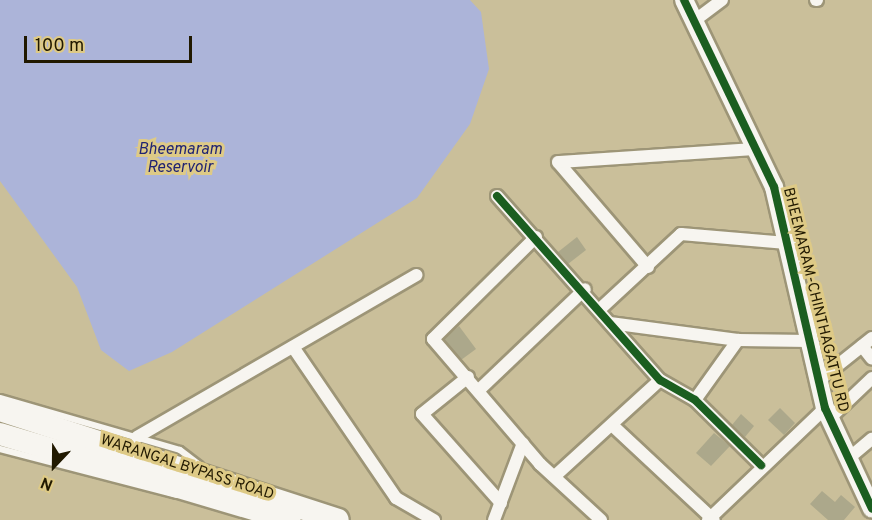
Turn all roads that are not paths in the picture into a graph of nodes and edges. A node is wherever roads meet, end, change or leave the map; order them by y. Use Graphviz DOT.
graph roads {
  1 [pos="684,0"];
  2 [pos="722,0"];
  3 [pos="694,21"];
  4 [pos="756,149"];
  5 [pos="497,196"];
  6 [pos="536,237"];
  7 [pos="787,243"];
  8 [pos="648,267"];
  9 [pos="417,275"];
  10 [pos="585,289"];
  11 [pos="599,310"];
  12 [pos="610,323"];
  13 [pos="738,340"];
  14 [pos="809,341"];
  15 [pos="867,342"];
  16 [pos="293,347"];
  17 [pos="872,359"];
  18 [pos="468,377"];
  19 [pos="872,378"];
  20 [pos="660,380"];
  21 [pos="818,381"];
  22 [pos="479,390"];
  23 [pos="0,398"];
  24 [pos="695,400"];
  25 [pos="0,410"];
  26 [pos="827,413"];
  27 [pos="612,424"];
  28 [pos="0,434"];
  29 [pos="136,437"];
  30 [pos="872,439"];
  31 [pos="523,443"];
  32 [pos="0,449"];
  33 [pos="849,458"];
  34 [pos="761,465"];
  35 [pos="556,475"];
  36 [pos="209,484"];
  37 [pos="868,488"];
  38 [pos="501,503"];
  39 [pos="872,509"];
  40 [pos="711,519"];
  41 [pos="290,520"];
  42 [pos="338,520"];
  43 [pos="434,520"];
  44 [pos="494,520"];
  45 [pos="601,520"];
  1 -- 3 [label="street, BHEEMARAM-CHINTHAGATTU RD"];
  2 -- 3 [label="street"];
  3 -- 4 [label="street, BHEEMARAM-CHINTHAGATTU RD"];
  4 -- 7 [label="street, BHEEMARAM-CHINTHAGATTU RD"];
  4 -- 8 [label="street"];
  5 -- 6 [label="street"];
  6 -- 10 [label="street"];
  6 -- 18 [label="street"];
  7 -- 8 [label="street"];
  7 -- 14 [label="street, BHEEMARAM-CHINTHAGATTU RD"];
  8 -- 11 [label="street"];
  9 -- 16 [label="street"];
  10 -- 11 [label="street"];
  10 -- 22 [label="street"];
  11 -- 12 [label="street"];
  12 -- 13 [label="street"];
  12 -- 20 [label="street"];
  13 -- 14 [label="street"];
  13 -- 24 [label="street"];
  14 -- 21 [label="street, BHEEMARAM-CHINTHAGATTU RD"];
  15 -- 17 [label="street"];
  15 -- 21 [label="street"];
  16 -- 29 [label="street"];
  16 -- 43 [label="street"];
  18 -- 22 [label="street"];
  18 -- 38 [label="street"];
  19 -- 26 [label="street"];
  20 -- 24 [label="street"];
  20 -- 27 [label="street"];
  21 -- 26 [label="street, BHEEMARAM-CHINTHAGATTU RD"];
  22 -- 31 [label="street"];
  23 -- 29 [label="lane"];
  24 -- 34 [label="street"];
  25 -- 36 [label="highway, WARANGAL BYPASS ROAD"];
  26 -- 33 [label="street, BHEEMARAM-CHINTHAGATTU RD"];
  26 -- 34 [label="street"];
  27 -- 35 [label="street"];
  27 -- 40 [label="street"];
  28 -- 36 [label="highway, WARANGAL BYPASS ROAD"];
  29 -- 36 [label="lane"];
  30 -- 33 [label="street"];
  31 -- 35 [label="street"];
  31 -- 38 [label="street"];
  32 -- 36 [label="lane"];
  33 -- 37 [label="street, BHEEMARAM-CHINTHAGATTU RD"];
  34 -- 40 [label="street"];
  35 -- 45 [label="street"];
  36 -- 41 [label="highway, WARANGAL BYPASS ROAD"];
  36 -- 42 [label="highway, WARANGAL BYPASS ROAD"];
  37 -- 39 [label="street, BHEEMARAM-CHINTHAGATTU RD"];
  38 -- 44 [label="street"];
}
